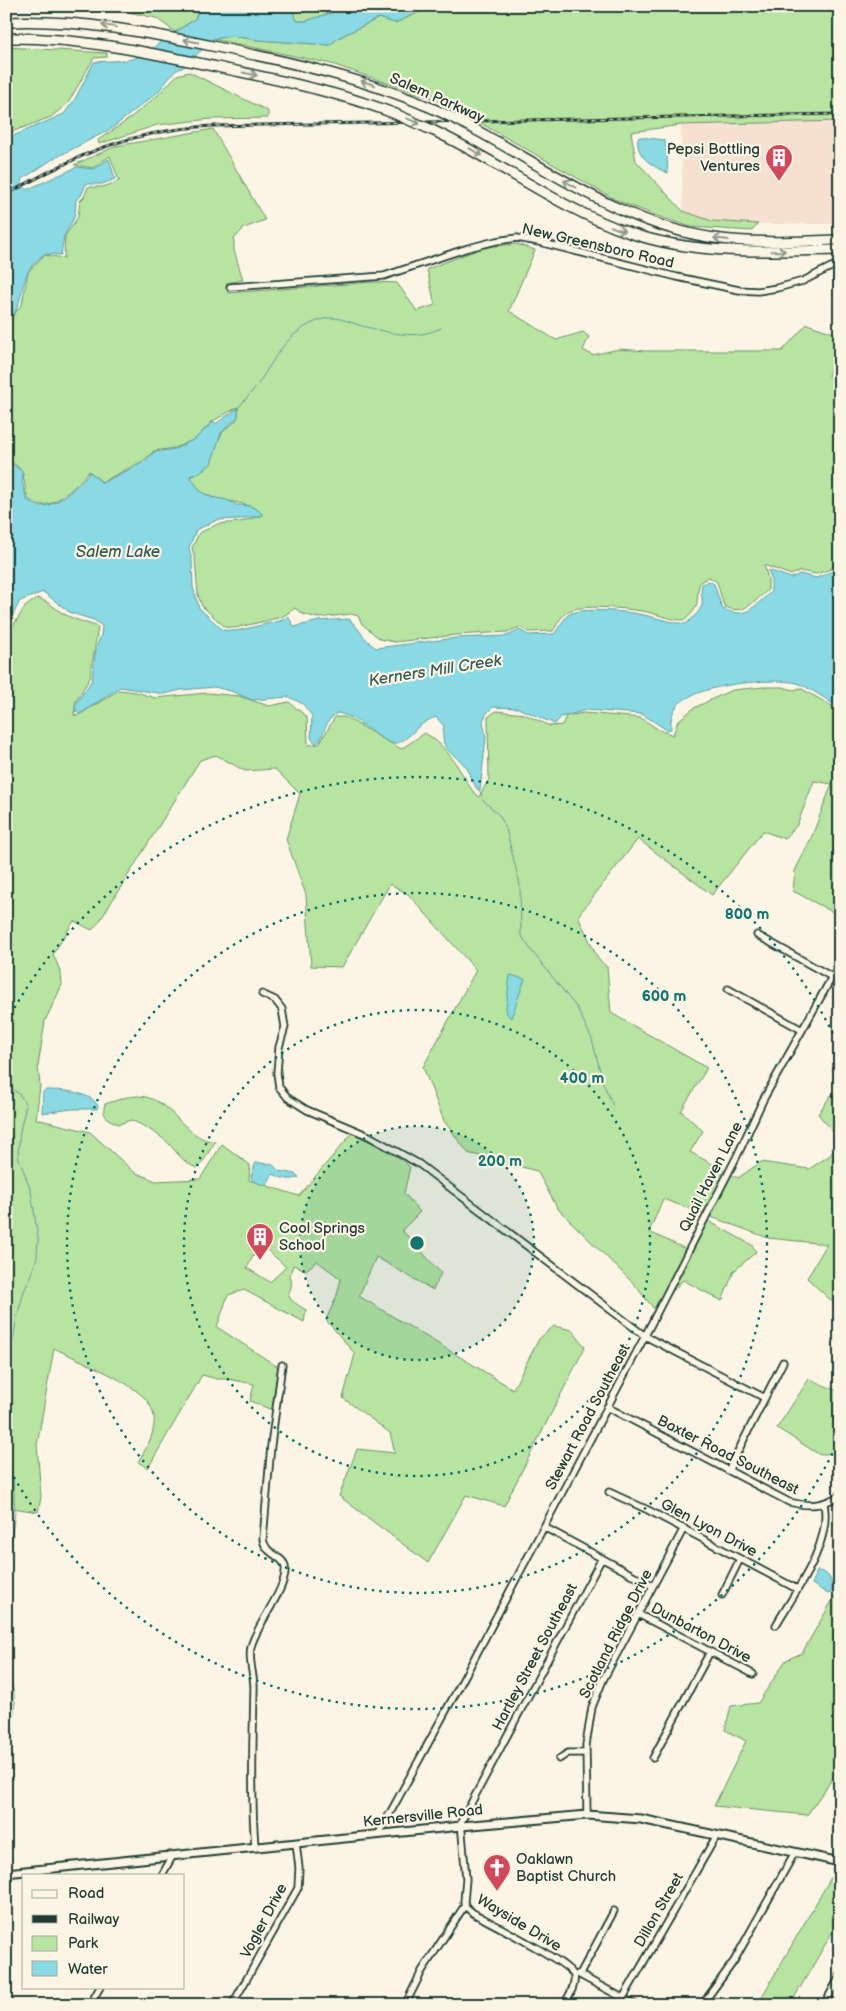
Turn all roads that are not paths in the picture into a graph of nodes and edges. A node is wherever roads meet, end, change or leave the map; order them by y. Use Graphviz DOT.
graph roads {
  1 [pos="6,22"];
  2 [pos="6,38"];
  3 [pos="840,240"];
  4 [pos="840,250"];
  5 [pos="840,265"];
  6 [pos="230,287"];
  7 [pos="757,935"];
  8 [pos="728,989"];
  9 [pos="262,994"];
  10 [pos="802,1030"];
  11 [pos="645,1336"];
  12 [pos="783,1362"];
  13 [pos="282,1365"];
  14 [pos="764,1398"];
  15 [pos="607,1407"];
  16 [pos="728,1471"];
  17 [pos="609,1492"];
  18 [pos="840,1495"];
  19 [pos="824,1504"];
  20 [pos="544,1527"];
  21 [pos="684,1528"];
  22 [pos="602,1558"];
  23 [pos="740,1559"];
  24 [pos="653,1586"];
  25 [pos="797,1589"];
  26 [pos="722,1594"];
  27 [pos="638,1614"];
  28 [pos="776,1625"];
  29 [pos="710,1652"];
  30 [pos="753,1674"];
  31 [pos="586,1753"];
  32 [pos="653,1758"];
  33 [pos="559,1759"];
  34 [pos="587,1815"];
  35 [pos="462,1826"];
  36 [pos="378,1835"];
  37 [pos="717,1835"];
  38 [pos="296,1843"];
  39 [pos="255,1847"];
  40 [pos="796,1852"];
  41 [pos="172,1857"];
  42 [pos="840,1862"];
  43 [pos="6,1872"];
  44 [pos="163,1874"];
  45 [pos="465,1905"];
  46 [pos="614,1911"];
  47 [pos="573,1974"];
  48 [pos="580,1974"];
  49 [pos="840,1976"];
  50 [pos="99,1988"];
  51 [pos="623,1998"];
  52 [pos="90,2005"];
  53 [pos="232,2005"];
  54 [pos="405,2005"];
  55 [pos="564,2005"];
  56 [pos="636,2005"];
  57 [pos="702,2005"];
  58 [pos="824,2005"];
  3 -- 1 [label="highway, Salem Parkway, one-way, bridge"];
  2 -- 4 [label="highway, Salem Parkway, one-way, bridge"];
  5 -- 6 [label="street, New Greensboro Road"];
  7 -- 10 [label="street, Quail Haven Lane"];
  8 -- 10 [label="street"];
  9 -- 11 [label="street, Stewart Road Southeast"];
  10 -- 11 [label="street, Quail Haven Lane"];
  11 -- 14 [label="street"];
  11 -- 15 [label="street, Stewart Road Southeast"];
  12 -- 14 [label="street"];
  13 -- 39 [label="street"];
  14 -- 16 [label="street"];
  15 -- 16 [label="street, Baxter Road Southeast"];
  15 -- 20 [label="street, Stewart Road Southeast"];
  16 -- 19 [label="street, Baxter Road Southeast"];
  17 -- 21 [label="street, Glen Lyon Drive"];
  18 -- 19 [label="street, Baxter Road Southeast"];
  19 -- 25 [label="street"];
  20 -- 22 [label="street"];
  20 -- 36 [label="street, Stewart Road Southeast"];
  21 -- 23 [label="street, Glen Lyon Drive"];
  21 -- 24 [label="street, Scotland Ridge Drive"];
  22 -- 24 [label="street"];
  22 -- 35 [label="street, Hartley Street Southeast"];
  23 -- 25 [label="street, Glen Lyon Drive"];
  23 -- 26 [label="street"];
  24 -- 27 [label="street, Scotland Ridge Drive"];
  25 -- 28 [label="street"];
  27 -- 29 [label="street, Dunbarton Drive"];
  27 -- 31 [label="street, Scotland Ridge Drive"];
  29 -- 30 [label="street, Dunbarton Drive"];
  29 -- 32 [label="street"];
  31 -- 33 [label="street"];
  31 -- 34 [label="street, Scotland Ridge Drive"];
  34 -- 35 [label="main road, Kernersville Road"];
  34 -- 37 [label="main road, Kernersville Road"];
  35 -- 36 [label="main road, Kernersville Road"];
  35 -- 45 [label="street, Wayside Drive"];
  36 -- 38 [label="main road, Kernersville Road"];
  37 -- 40 [label="main road, Kernersville Road"];
  37 -- 51 [label="street, Dillon Street"];
  38 -- 39 [label="main road, Kernersville Road"];
  38 -- 53 [label="street, Vogler Drive"];
  39 -- 41 [label="main road, Kernersville Road"];
  40 -- 42 [label="main road, Kernersville Road"];
  40 -- 57 [label="street"];
  41 -- 43 [label="main road, Kernersville Road"];
  41 -- 44 [label="street"];
  45 -- 47 [label="street, Wayside Drive"];
  45 -- 54 [label="street"];
  46 -- 48 [label="street"];
  47 -- 48 [label="street"];
  47 -- 55 [label="street"];
  48 -- 51 [label="street"];
  49 -- 58 [label="street"];
  50 -- 52 [label="street"];
  51 -- 56 [label="street"];
}
